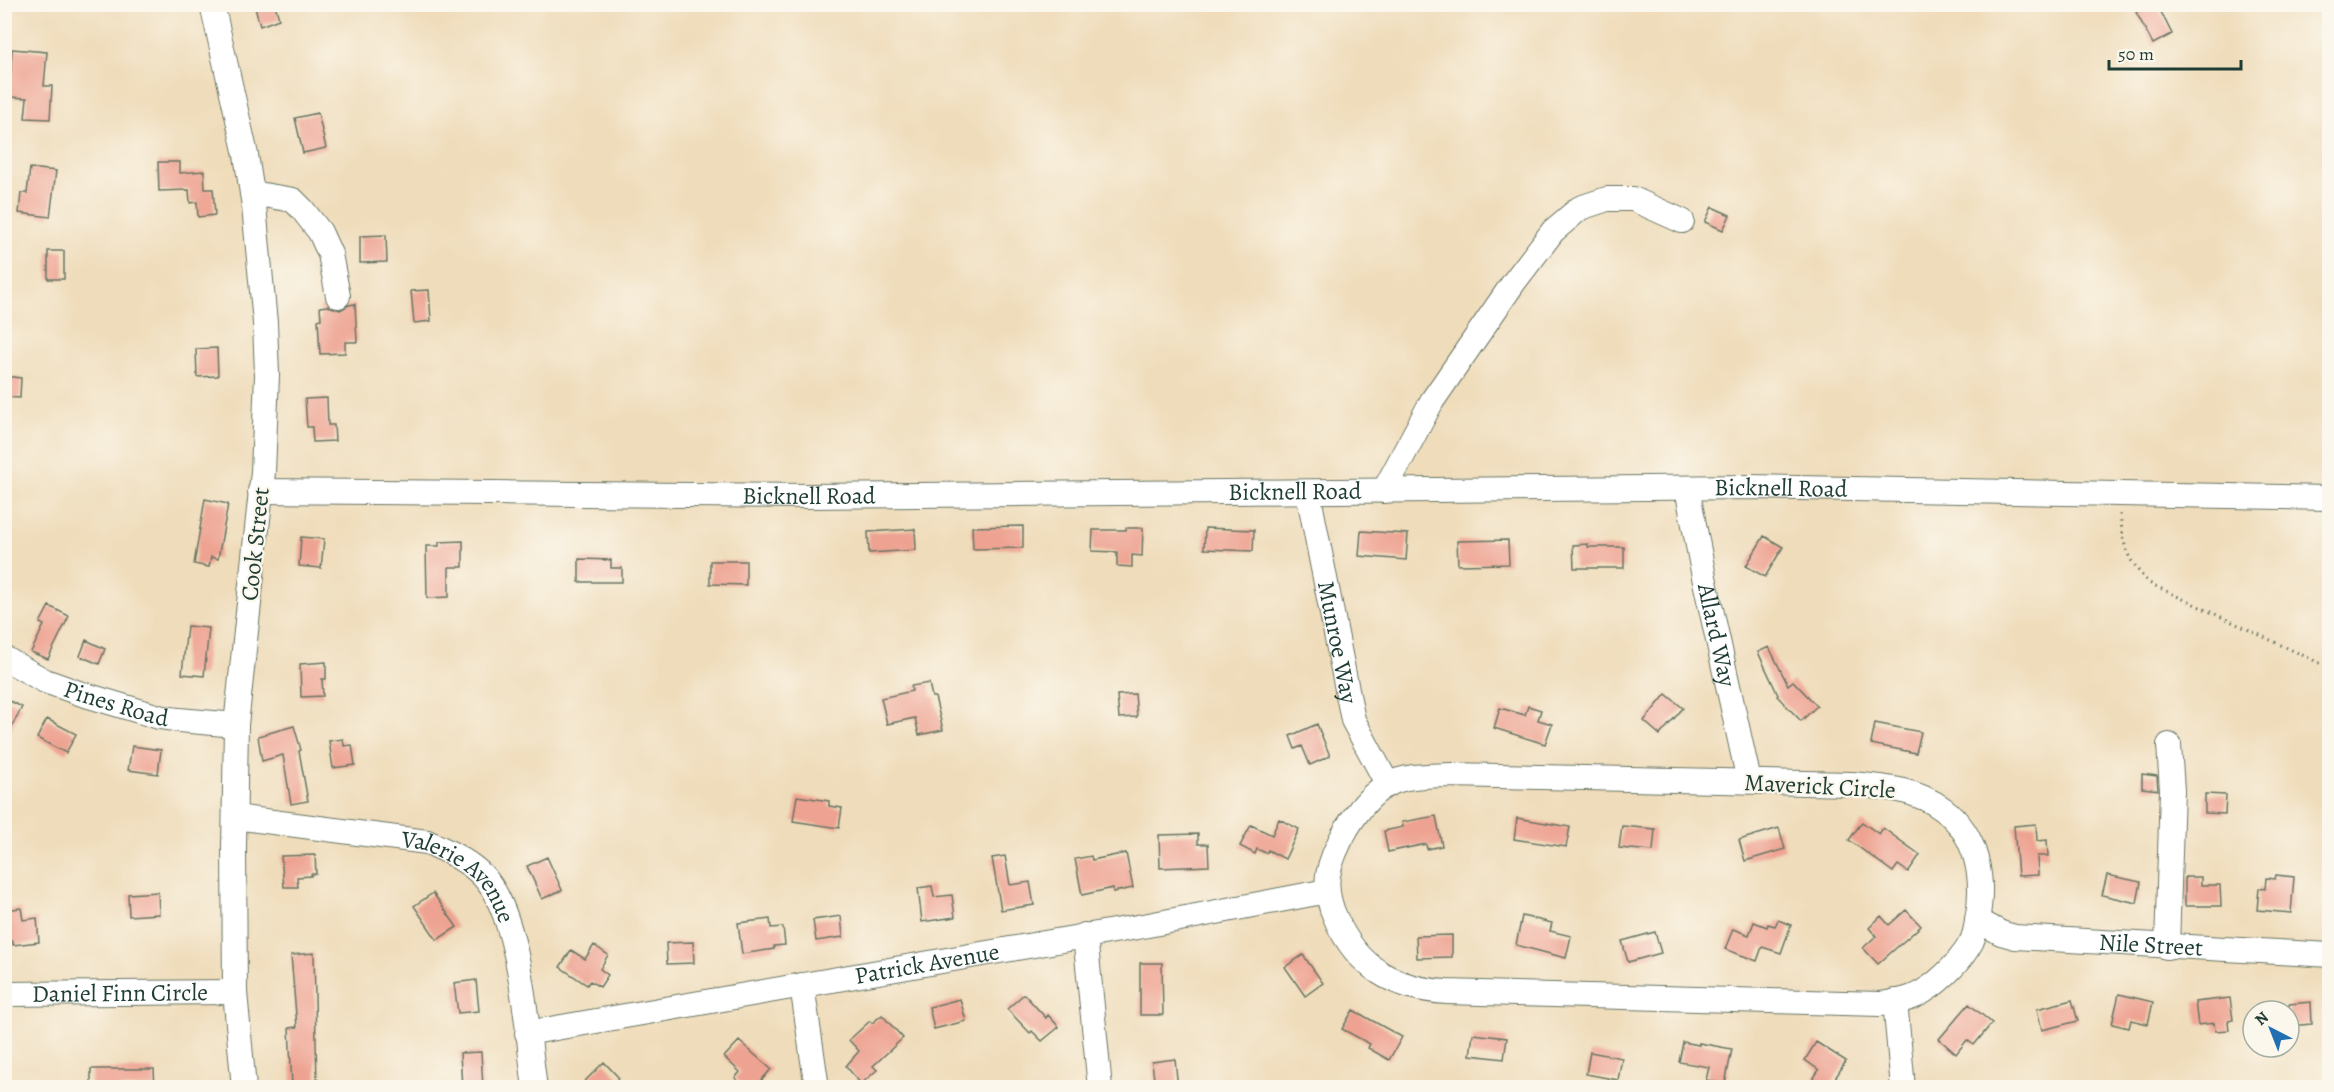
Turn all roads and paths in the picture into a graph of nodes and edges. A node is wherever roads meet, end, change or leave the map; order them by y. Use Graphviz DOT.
graph roads {
  1 [pos="212,4"];
  2 [pos="252,193"];
  3 [pos="1682,221"];
  4 [pos="338,296"];
  5 [pos="1687,488"];
  6 [pos="260,491"];
  7 [pos="1384,491"];
  8 [pos="1308,492"];
  9 [pos="2119,494"];
  10 [pos="2330,498"];
  11 [pos="4,658"];
  12 [pos="2330,668"];
  13 [pos="236,725"];
  14 [pos="2169,745"];
  15 [pos="1749,781"];
  16 [pos="1388,785"];
  17 [pos="235,817"];
  18 [pos="1327,891"];
  19 [pos="1977,920"];
  20 [pos="1085,935"];
  21 [pos="2167,947"];
  22 [pos="2330,955"];
  23 [pos="802,985"];
  24 [pos="235,992"];
  25 [pos="4,994"];
  26 [pos="1895,1001"];
  27 [pos="527,1033"];
  28 [pos="244,1088"];
  29 [pos="535,1088"];
  30 [pos="817,1088"];
  31 [pos="1100,1088"];
  32 [pos="1903,1088"];
  1 -- 2 [label="street, Cook Street"];
  2 -- 4 [label="street"];
  2 -- 6 [label="street, Cook Street"];
  3 -- 7 [label="street"];
  5 -- 7 [label="street, Bicknell Road"];
  5 -- 9 [label="street, Bicknell Road"];
  5 -- 15 [label="street, Allard Way"];
  6 -- 8 [label="street, Bicknell Road"];
  6 -- 13 [label="street, Cook Street"];
  7 -- 8 [label="street, Bicknell Road"];
  8 -- 16 [label="street, Munroe Way"];
  9 -- 10 [label="street, Bicknell Road"];
  9 -- 12 [label="path"];
  11 -- 13 [label="street, Pines Road"];
  13 -- 17 [label="street, Cook Street"];
  14 -- 21 [label="street"];
  15 -- 16 [label="street, Maverick Circle"];
  15 -- 19 [label="street, Maverick Circle"];
  16 -- 18 [label="street, Maverick Circle"];
  17 -- 24 [label="street, Cook Street"];
  17 -- 27 [label="street, Valerie Avenue"];
  18 -- 20 [label="street, Patrick Avenue"];
  18 -- 26 [label="street, Maverick Circle"];
  19 -- 21 [label="street, Nile Street"];
  19 -- 26 [label="street, Maverick Circle"];
  20 -- 23 [label="street, Patrick Avenue"];
  20 -- 31 [label="street"];
  21 -- 22 [label="street, Nile Street"];
  23 -- 27 [label="street, Patrick Avenue"];
  23 -- 30 [label="street"];
  24 -- 25 [label="street, Daniel Finn Circle"];
  24 -- 28 [label="street, Cook Street"];
  26 -- 32 [label="street"];
  27 -- 29 [label="street, Valerie Avenue"];
}
